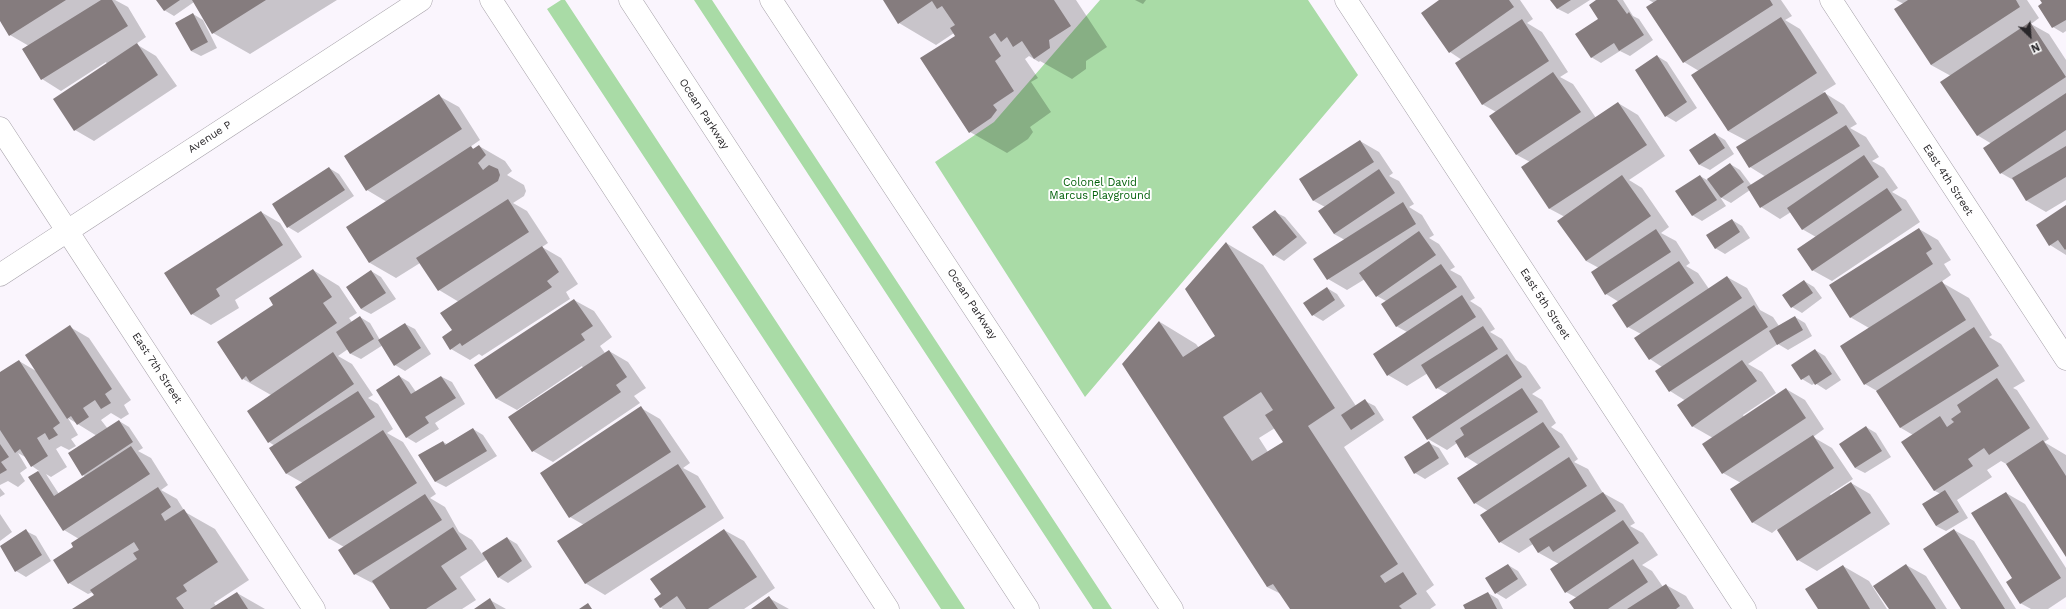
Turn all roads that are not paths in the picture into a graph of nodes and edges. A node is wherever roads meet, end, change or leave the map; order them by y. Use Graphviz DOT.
graph roads {
  1 [pos="421,0"];
  2 [pos="491,0"];
  3 [pos="630,0"];
  4 [pos="771,0"];
  5 [pos="1346,0"];
  6 [pos="1831,0"];
  7 [pos="0,128"];
  8 [pos="68,231"];
  9 [pos="0,275"];
  10 [pos="2066,359"];
  11 [pos="314,609"];
  12 [pos="888,609"];
  13 [pos="1028,609"];
  14 [pos="1172,609"];
  15 [pos="1745,609"];
  1 -- 8 [label="street, Avenue P"];
  2 -- 12 [label="street"];
  3 -- 13 [label="street, Ocean Parkway"];
  4 -- 14 [label="street, Ocean Parkway"];
  5 -- 15 [label="street, East 5th Street"];
  6 -- 10 [label="street, East 4th Street"];
  7 -- 8 [label="street, East 7th Street"];
  8 -- 9 [label="street, Avenue P"];
  8 -- 11 [label="street, East 7th Street"];
}
